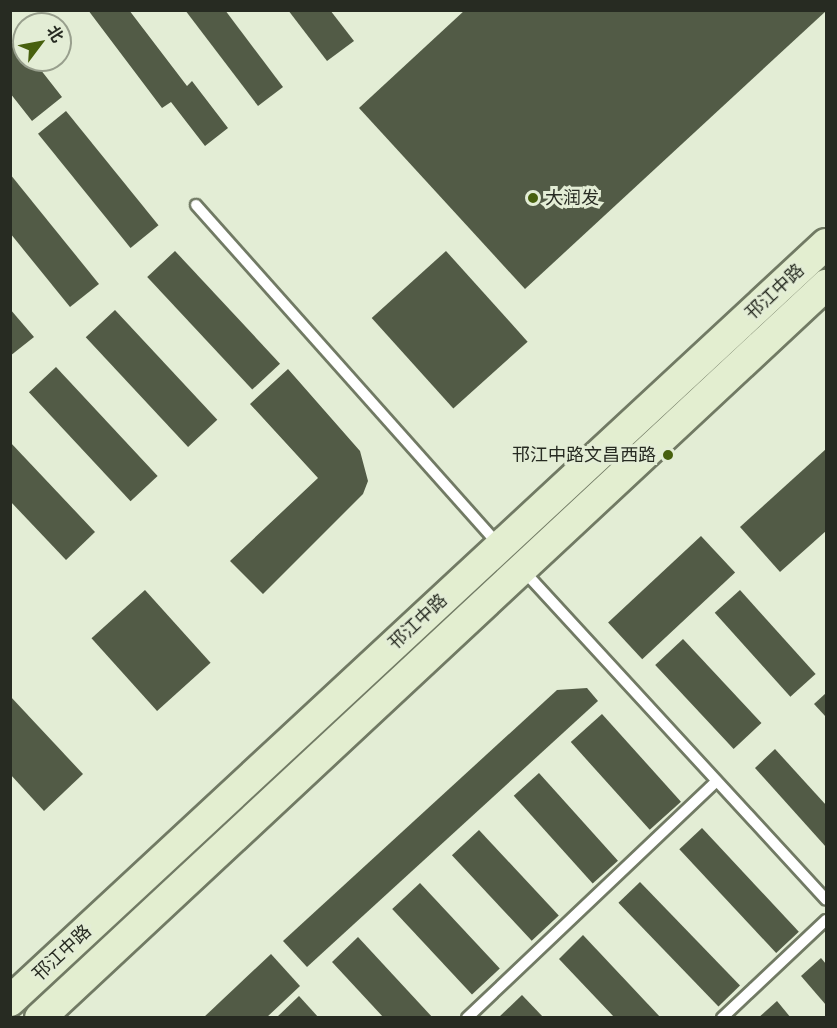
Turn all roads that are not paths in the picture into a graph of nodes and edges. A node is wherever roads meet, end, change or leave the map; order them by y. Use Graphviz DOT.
graph roads {
  1 [pos="196,205"];
  2 [pos="826,244"];
  3 [pos="826,285"];
  4 [pos="500,545"];
  5 [pos="520,567"];
  6 [pos="717,781"];
  7 [pos="826,900"];
  8 [pos="826,920"];
  9 [pos="10,1001"];
  10 [pos="40,1017"];
  11 [pos="466,1017"];
  12 [pos="722,1017"];
  1 -- 4 [label="lane"];
  2 -- 4 [label="main road, 邗江中路"];
  3 -- 5 [label="main road, 邗江中路"];
  4 -- 5 [label="lane"];
  4 -- 9 [label="main road, 邗江中路"];
  5 -- 6 [label="lane"];
  5 -- 10 [label="main road, 邗江中路"];
  6 -- 7 [label="lane"];
  6 -- 11 [label="lane"];
  8 -- 12 [label="lane"];
}
